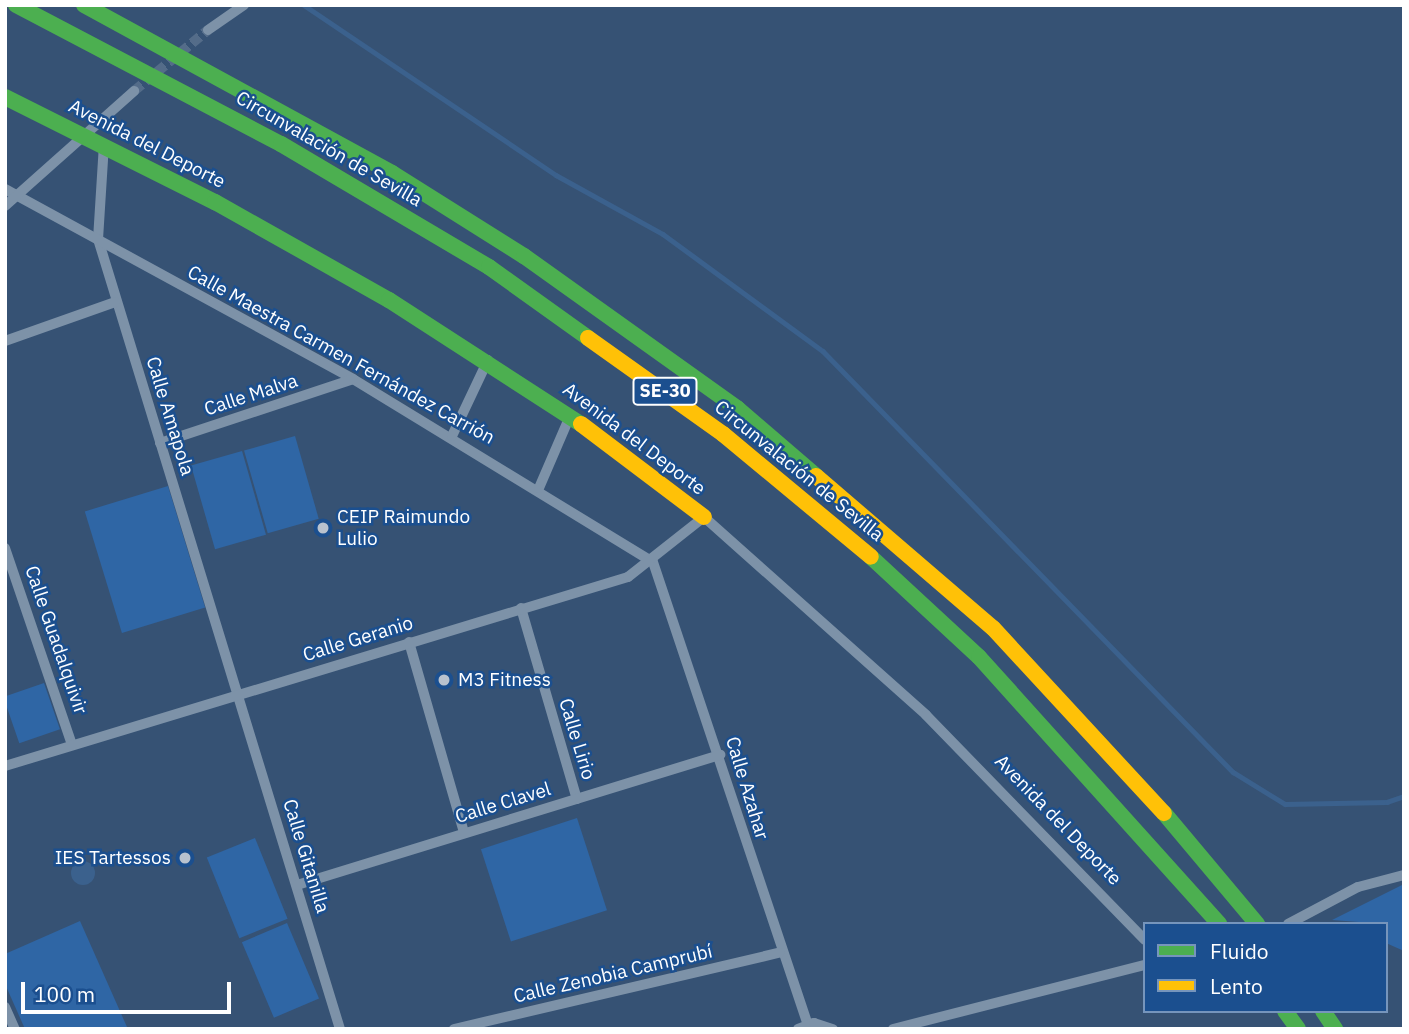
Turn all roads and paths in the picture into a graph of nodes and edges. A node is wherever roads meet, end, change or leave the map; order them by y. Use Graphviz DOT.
graph roads {
  1 [pos="16,5"];
  2 [pos="84,5"];
  3 [pos="244,5"];
  4 [pos="208,30"];
  5 [pos="134,91"];
  6 [pos="5,97"];
  7 [pos="83,134"];
  8 [pos="104,144"];
  9 [pos="5,188"];
  10 [pos="17,194"];
  11 [pos="5,206"];
  12 [pos="98,239"];
  13 [pos="115,302"];
  14 [pos="5,341"];
  15 [pos="488,360"];
  16 [pos="353,379"];
  17 [pos="570,416"];
  18 [pos="452,436"];
  19 [pos="160,443"];
  20 [pos="539,488"];
  21 [pos="704,517"];
  22 [pos="5,548"];
  23 [pos="653,562"];
  24 [pos="521,608"];
  25 [pos="408,642"];
  26 [pos="238,694"];
  27 [pos="72,745"];
  28 [pos="720,755"];
  29 [pos="5,766"];
  30 [pos="577,799"];
  31 [pos="464,832"];
  32 [pos="1404,875"];
  33 [pos="297,885"];
  34 [pos="1215,918"];
  35 [pos="1256,922"];
  36 [pos="1292,922"];
  37 [pos="1143,938"];
  38 [pos="779,953"];
  39 [pos="1143,966"];
  40 [pos="1286,1013"];
  41 [pos="1323,1013"];
  42 [pos="7,1014"];
  43 [pos="803,1027"];
  44 [pos="15,1029"];
  45 [pos="340,1029"];
  46 [pos="454,1029"];
  47 [pos="833,1029"];
  48 [pos="893,1029"];
  49 [pos="1298,1029"];
  50 [pos="1335,1029"];
  1 -- 34 [label="main road, Circunvalación de Sevilla / SE-30"];
  2 -- 35 [label="main road, Circunvalación de Sevilla / SE-30"];
  3 -- 4 [label="street"];
  5 -- 7 [label="street"];
  6 -- 7 [label="main road, Avenida del Deporte"];
  7 -- 8 [label="main road, Avenida del Deporte"];
  7 -- 10 [label="street"];
  8 -- 12 [label="street, Calle Amapola"];
  8 -- 15 [label="main road, Avenida del Deporte"];
  9 -- 10 [label="street, Calle Maestra Carmen Fernández Carrión"];
  10 -- 11 [label="street"];
  10 -- 12 [label="street, Calle Maestra Carmen Fernández Carrión"];
  12 -- 13 [label="street, Calle Amapola"];
  12 -- 16 [label="street, Calle Maestra Carmen Fernández Carrión"];
  13 -- 14 [label="street"];
  13 -- 19 [label="street, Calle Amapola"];
  15 -- 17 [label="main road, Avenida del Deporte"];
  15 -- 18 [label="street"];
  16 -- 18 [label="street, Calle Maestra Carmen Fernández Carrión"];
  16 -- 19 [label="street, Calle Malva"];
  17 -- 20 [label="street"];
  17 -- 21 [label="main road, Avenida del Deporte"];
  18 -- 20 [label="street, Calle Maestra Carmen Fernández Carrión"];
  19 -- 26 [label="street, Calle Amapola"];
  20 -- 23 [label="street, Calle Maestra Carmen Fernández Carrión"];
  21 -- 23 [label="street, Calle Geranio"];
  21 -- 37 [label="street, Avenida del Deporte"];
  22 -- 27 [label="street, Calle Guadalquivir"];
  23 -- 24 [label="street, Calle Geranio"];
  23 -- 28 [label="street, Calle Azahar"];
  24 -- 25 [label="street, Calle Geranio"];
  24 -- 30 [label="street, Calle Lirio"];
  25 -- 26 [label="street, Calle Geranio"];
  25 -- 31 [label="street"];
  26 -- 27 [label="street, Calle Geranio"];
  26 -- 33 [label="street, Calle Gitanilla"];
  27 -- 29 [label="street, Calle Geranio"];
  28 -- 30 [label="street, Calle Clavel"];
  28 -- 38 [label="street, Calle Azahar"];
  30 -- 31 [label="street, Calle Clavel"];
  31 -- 33 [label="street, Calle Clavel"];
  32 -- 36 [label="street"];
  33 -- 45 [label="street, Calle Gitanilla"];
  38 -- 43 [label="street, Calle Azahar"];
  38 -- 46 [label="street, Calle Zenobia Camprubí"];
  39 -- 48 [label="street"];
  40 -- 49 [label="main road"];
  41 -- 50 [label="main road"];
  42 -- 44 [label="street"];
  43 -- 47 [label="street"];
}
